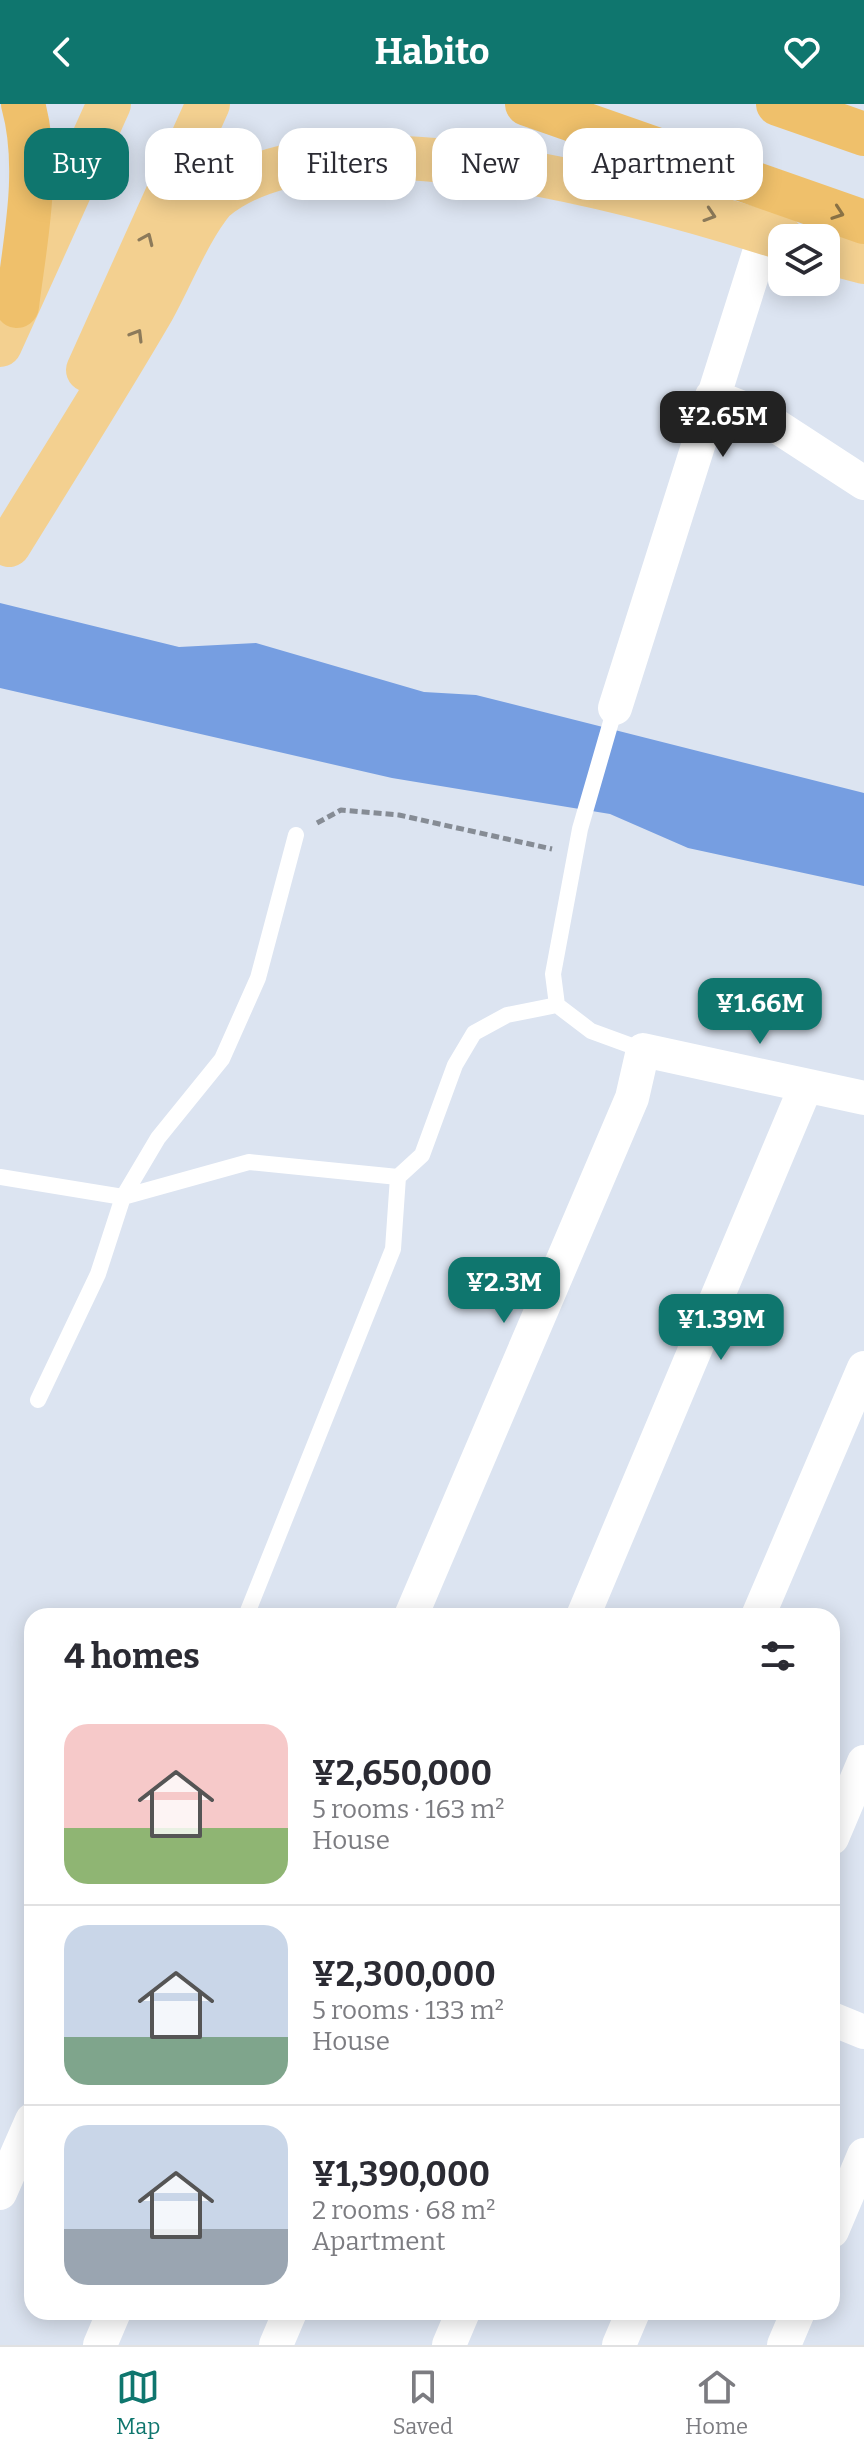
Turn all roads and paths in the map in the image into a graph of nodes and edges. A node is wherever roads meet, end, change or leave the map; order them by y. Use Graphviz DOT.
graph roads {
  1 [pos="23,104"];
  2 [pos="109,104"];
  3 [pos="208,104"];
  4 [pos="527,104"];
  5 [pos="778,104"];
  6 [pos="830,104"];
  7 [pos="864,116"];
  8 [pos="864,134"];
  9 [pos="779,192"];
  10 [pos="864,222"];
  11 [pos="775,224"];
  12 [pos="768,233"];
  13 [pos="768,248"];
  14 [pos="840,256"];
  15 [pos="864,262"];
  16 [pos="9,326"];
  17 [pos="712,396"];
  18 [pos="864,483"];
  19 [pos="5,555"];
  20 [pos="615,708"];
  21 [pos="296,835"];
  22 [pos="578,854"];
  23 [pos="557,1005"];
  24 [pos="643,1050"];
  25 [pos="806,1086"];
  26 [pos="864,1098"];
  27 [pos="0,1177"];
  28 [pos="398,1177"];
  29 [pos="123,1197"];
  30 [pos="864,1368"];
  31 [pos="38,1400"];
  32 [pos="249,1608"];
  33 [pos="414,1608"];
  34 [pos="586,1608"];
  35 [pos="761,1608"];
  36 [pos="864,1762"];
  37 [pos="840,1819"];
  38 [pos="840,2022"];
  39 [pos="864,2032"];
  40 [pos="24,2138"];
  41 [pos="864,2155"];
  42 [pos="0,2193"];
  43 [pos="840,2212"];
  44 [pos="111,2320"];
  45 [pos="287,2320"];
  46 [pos="460,2320"];
  47 [pos="630,2320"];
  48 [pos="795,2320"];
  49 [pos="100,2345"];
  50 [pos="276,2345"];
  51 [pos="449,2345"];
  52 [pos="619,2345"];
  53 [pos="784,2345"];
  1 -- 16 [label="highway"];
  2 -- 16 [label="main road"];
  19 -- 3 [label="main road, one-way"];
  4 -- 9 [label="highway"];
  5 -- 8 [label="highway"];
  6 -- 7 [label="highway"];
  9 -- 10 [label="highway, one-way"];
  9 -- 11 [label="street"];
  19 -- 12 [label="main road, one-way"];
  13 -- 17 [label="street"];
  14 -- 15 [label="main road"];
  17 -- 18 [label="street"];
  17 -- 20 [label="street"];
  20 -- 22 [label="lane"];
  21 -- 22 [label="path"];
  21 -- 29 [label="lane"];
  22 -- 23 [label="lane"];
  23 -- 24 [label="lane"];
  23 -- 28 [label="lane"];
  24 -- 25 [label="street"];
  24 -- 33 [label="street"];
  25 -- 26 [label="street"];
  25 -- 34 [label="street"];
  27 -- 29 [label="lane"];
  28 -- 29 [label="lane"];
  28 -- 32 [label="lane"];
  29 -- 31 [label="lane"];
  30 -- 35 [label="street"];
  36 -- 37 [label="street"];
  38 -- 39 [label="street"];
  40 -- 42 [label="street"];
  41 -- 43 [label="street"];
  44 -- 49 [label="street"];
  45 -- 50 [label="street"];
  46 -- 51 [label="street"];
  47 -- 52 [label="street"];
  48 -- 53 [label="street"];
}
